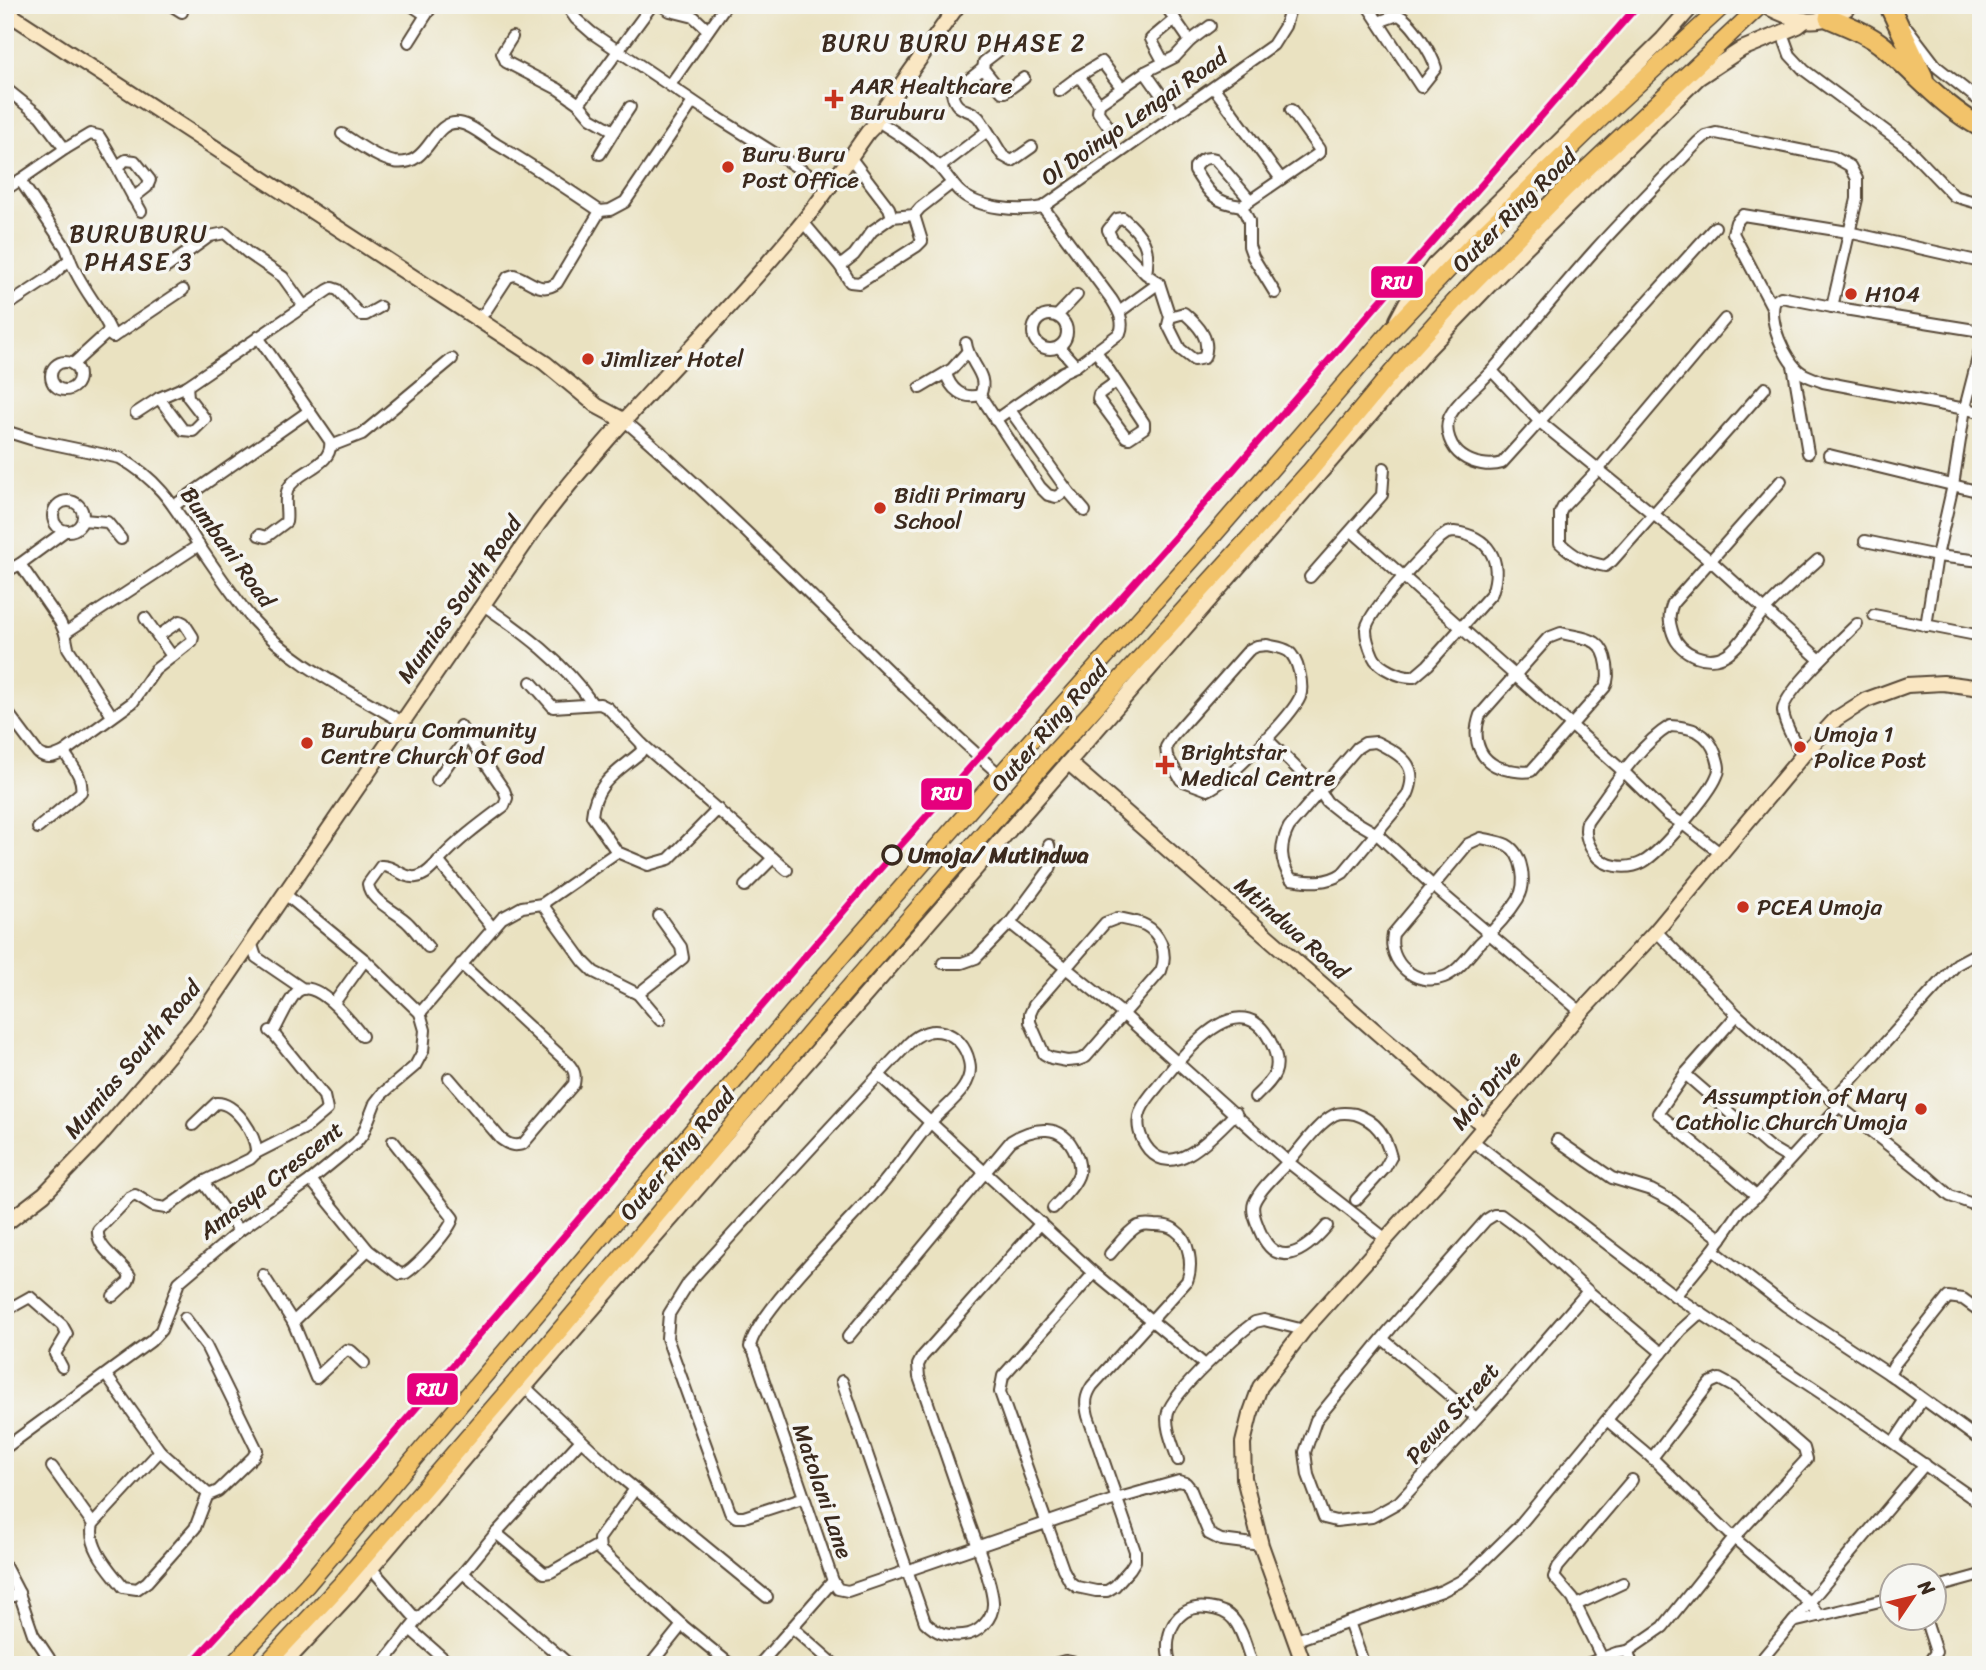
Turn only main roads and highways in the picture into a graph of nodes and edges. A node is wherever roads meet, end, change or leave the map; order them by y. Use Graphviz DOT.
graph roads {
  1 [pos="958,5"];
  2 [pos="1693,5"];
  3 [pos="1724,5"];
  4 [pos="1763,5"];
  5 [pos="1851,5"];
  6 [pos="1889,7"];
  7 [pos="5,11"];
  8 [pos="1829,18"];
  9 [pos="1803,22"];
  10 [pos="1929,88"];
  11 [pos="1981,127"];
  12 [pos="1393,328"];
  13 [pos="1427,350"];
  14 [pos="1401,361"];
  15 [pos="597,406"];
  16 [pos="625,421"];
  17 [pos="607,441"];
  18 [pos="1981,688"];
  19 [pos="1069,763"];
  20 [pos="1485,1127"];
  21 [pos="5,1224"];
  22 [pos="550,1343"];
  23 [pos="542,1370"];
  24 [pos="1300,1664"];
  25 [pos="232,1665"];
  26 [pos="265,1665"];
  27 [pos="284,1665"];
  1 -- 16 [label="main road, Mumias South Road"];
  2 -- 12 [label="main road, Outer Ring Road"];
  3 -- 12 [label="main road, Outer Ring Road"];
  4 -- 9 [label="main road, Outer Ring Road"];
  4 -- 14 [label="main road, Outer Ring Road"];
  5 -- 8 [label="main road"];
  6 -- 10 [label="highway"];
  7 -- 15 [label="main road"];
  8 -- 9 [label="main road"];
  8 -- 10 [label="highway"];
  9 -- 13 [label="main road"];
  10 -- 11 [label="highway"];
  12 -- 25 [label="main road, Outer Ring Road"];
  13 -- 14 [label="main road"];
  13 -- 19 [label="main road"];
  14 -- 22 [label="main road, Outer Ring Road"];
  15 -- 16 [label="main road"];
  15 -- 17 [label="main road"];
  16 -- 17 [label="main road, Mumias South Road"];
  17 -- 21 [label="main road, Mumias South Road"];
  18 -- 20 [label="main road, Moi Drive"];
  19 -- 20 [label="main road, Mtindwa Road"];
  19 -- 23 [label="main road"];
  20 -- 24 [label="main road, Moi Drive"];
  22 -- 23 [label="main road"];
  22 -- 26 [label="main road, Outer Ring Road"];
  23 -- 27 [label="main road"];
}
